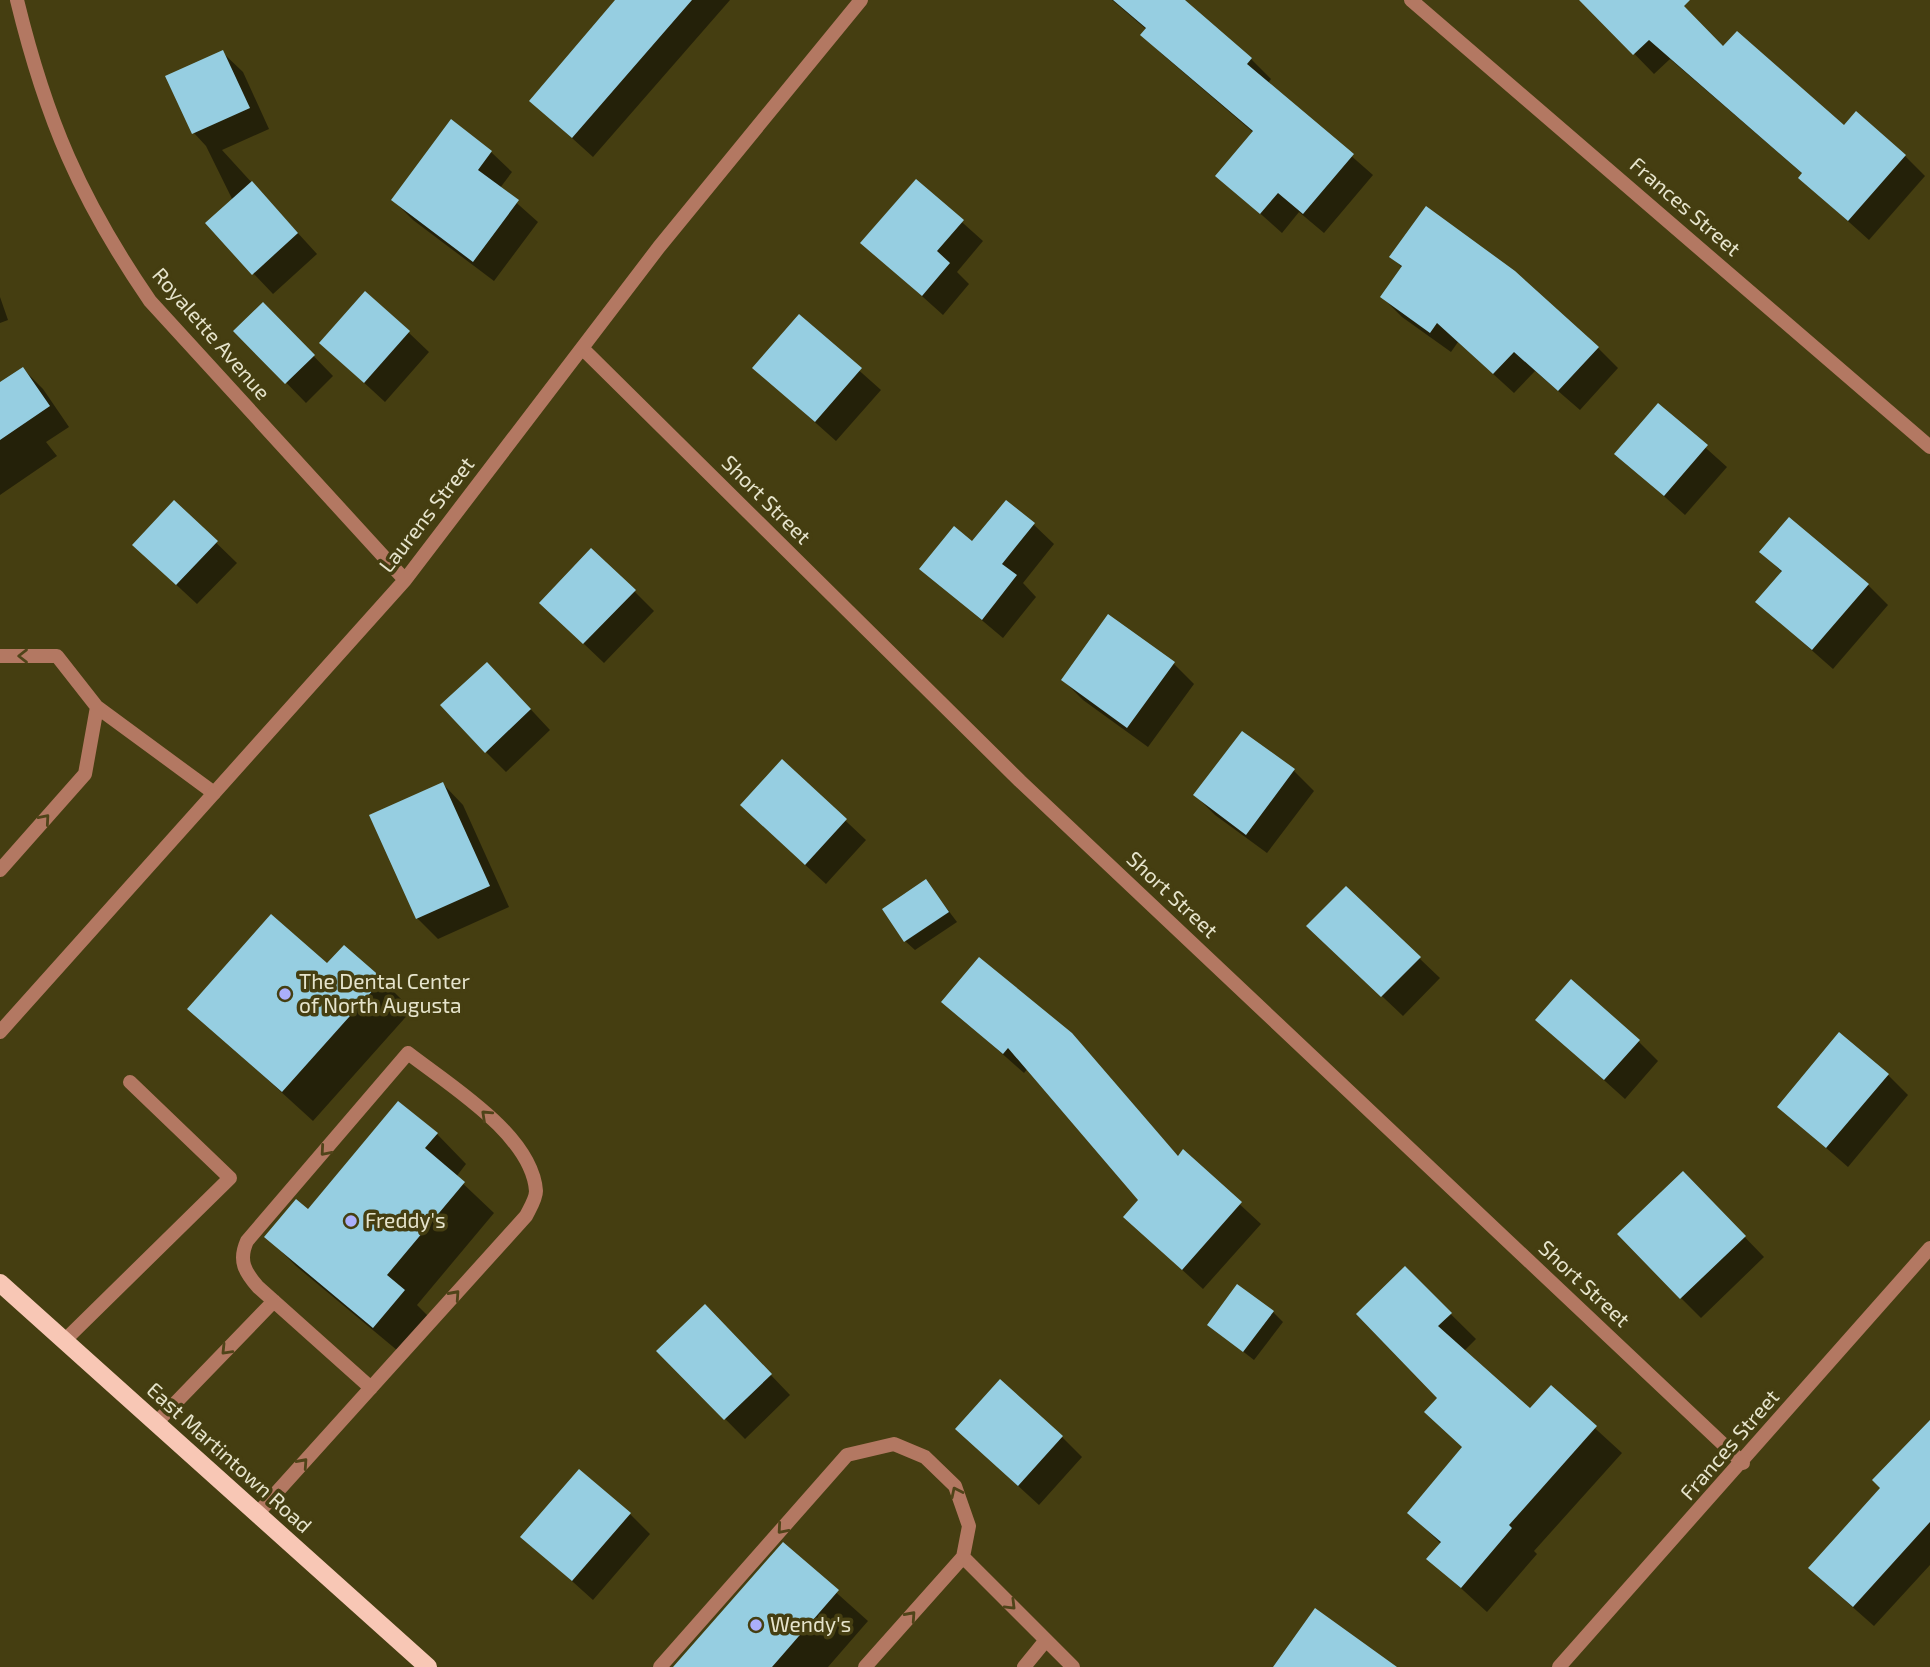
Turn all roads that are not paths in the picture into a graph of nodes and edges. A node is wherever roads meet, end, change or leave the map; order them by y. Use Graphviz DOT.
graph roads {
  1 [pos="17,0"];
  2 [pos="861,0"];
  3 [pos="1411,0"];
  4 [pos="582,348"];
  5 [pos="1930,447"];
  6 [pos="405,580"];
  7 [pos="0,656"];
  8 [pos="97,707"];
  9 [pos="214,793"];
  10 [pos="0,870"];
  11 [pos="0,1032"];
  12 [pos="130,1082"];
  13 [pos="1930,1248"];
  14 [pos="0,1283"];
  15 [pos="274,1301"];
  16 [pos="64,1341"];
  17 [pos="371,1388"];
  18 [pos="156,1423"];
  19 [pos="1743,1463"];
  20 [pos="257,1514"];
  21 [pos="963,1557"];
  22 [pos="1046,1640"];
  23 [pos="428,1667"];
  24 [pos="660,1667"];
  25 [pos="865,1667"];
  26 [pos="1024,1667"];
  27 [pos="1073,1667"];
  28 [pos="1559,1667"];
  1 -- 6 [label="street, Royalette Avenue"];
  2 -- 4 [label="street, Laurens Street"];
  3 -- 5 [label="street, Frances Street"];
  4 -- 6 [label="street, Laurens Street"];
  4 -- 19 [label="street, Short Street"];
  6 -- 9 [label="street, Laurens Street"];
  8 -- 7 [label="street, one-way"];
  8 -- 9 [label="street"];
  10 -- 8 [label="street, one-way"];
  9 -- 11 [label="street, Laurens Street"];
  12 -- 16 [label="street"];
  13 -- 19 [label="street, Frances Street"];
  14 -- 16 [label="main road, East Martintown Road"];
  15 -- 17 [label="street"];
  17 -- 15 [label="street, one-way"];
  15 -- 18 [label="street, one-way"];
  16 -- 18 [label="main road, East Martintown Road"];
  20 -- 17 [label="street, one-way"];
  18 -- 20 [label="main road, East Martintown Road"];
  19 -- 28 [label="street, Frances Street"];
  20 -- 23 [label="main road, East Martintown Road"];
  21 -- 22 [label="street, one-way"];
  21 -- 24 [label="street, one-way"];
  25 -- 21 [label="street, one-way"];
  22 -- 26 [label="street"];
  22 -- 27 [label="street"];
}
